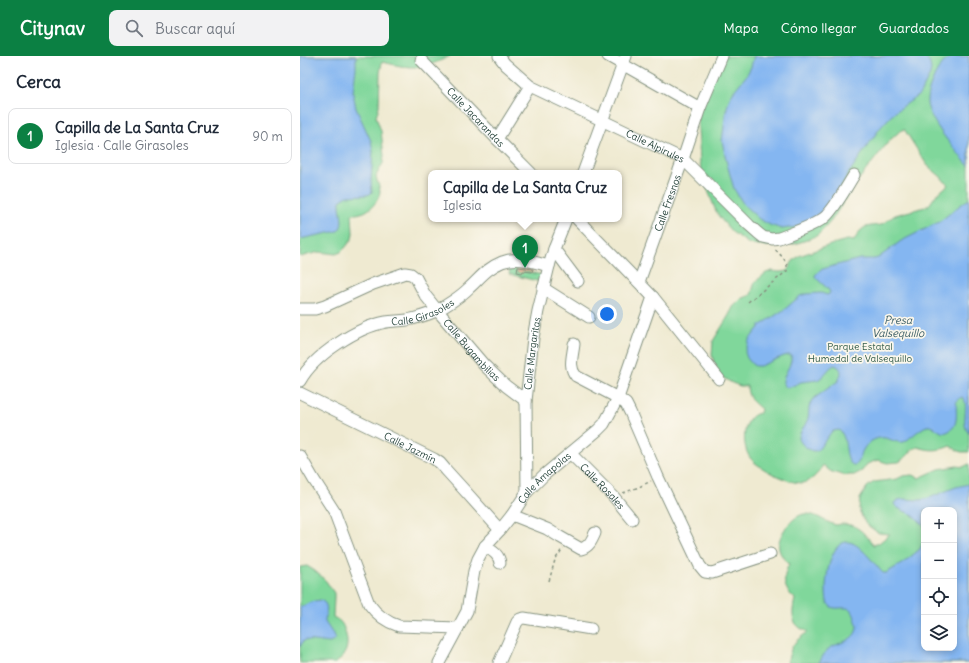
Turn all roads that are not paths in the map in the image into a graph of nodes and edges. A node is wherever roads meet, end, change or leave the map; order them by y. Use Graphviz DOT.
graph roads {
  1 [pos="498,56"];
  2 [pos="608,56"];
  3 [pos="722,56"];
  4 [pos="421,60"];
  5 [pos="624,60"];
  6 [pos="530,86"];
  7 [pos="700,108"];
  8 [pos="602,120"];
  9 [pos="497,138"];
  10 [pos="683,159"];
  11 [pos="528,170"];
  12 [pos="584,170"];
  13 [pos="854,175"];
  14 [pos="565,222"];
  15 [pos="580,222"];
  16 [pos="554,250"];
  17 [pos="550,266"];
  18 [pos="578,281"];
  19 [pos="639,282"];
  20 [pos="544,288"];
  21 [pos="653,297"];
  22 [pos="300,309"];
  23 [pos="437,310"];
  24 [pos="589,317"];
  25 [pos="574,344"];
  26 [pos="719,379"];
  27 [pos="300,381"];
  28 [pos="300,393"];
  29 [pos="618,398"];
  30 [pos="526,401"];
  31 [pos="571,454"];
  32 [pos="300,456"];
  33 [pos="527,492"];
  34 [pos="512,515"];
  35 [pos="632,519"];
  36 [pos="500,530"];
  37 [pos="595,533"];
  38 [pos="485,546"];
  39 [pos="770,554"];
  40 [pos="500,563"];
  41 [pos="458,628"];
  42 [pos="591,629"];
  43 [pos="439,663"];
  44 [pos="499,663"];
  1 -- 6 [label="street, Calle Alpirules"];
  2 -- 5 [label="street"];
  3 -- 7 [label="street, Calle Fresnos"];
  4 -- 9 [label="street, Calle Jacarandas"];
  5 -- 7 [label="street"];
  5 -- 8 [label="street"];
  6 -- 8 [label="street, Calle Alpirules"];
  6 -- 9 [label="street"];
  7 -- 10 [label="street, Calle Fresnos"];
  8 -- 10 [label="street, Calle Alpirules"];
  8 -- 12 [label="street"];
  9 -- 11 [label="street, Calle Jacarandas"];
  10 -- 13 [label="street, Calle Alpirules"];
  10 -- 19 [label="street, Calle Fresnos"];
  14 -- 16 [label="street, Calle Margaritas"];
  15 -- 19 [label="street"];
  16 -- 17 [label="street, Calle Margaritas"];
  16 -- 18 [label="street"];
  17 -- 20 [label="street, Calle Margaritas"];
  17 -- 23 [label="street, Calle Girasoles"];
  19 -- 21 [label="street"];
  20 -- 24 [label="street"];
  20 -- 30 [label="street, Calle Margaritas"];
  21 -- 26 [label="street"];
  21 -- 29 [label="street, Calle Amapolas"];
  22 -- 23 [label="street, Calle Bugambilias"];
  23 -- 27 [label="street, Calle Girasoles"];
  23 -- 30 [label="street, Calle Bugambilias"];
  25 -- 29 [label="street"];
  28 -- 36 [label="street, Calle Jazmín"];
  29 -- 31 [label="street, Calle Amapolas"];
  29 -- 39 [label="street"];
  30 -- 33 [label="street, Calle Margaritas"];
  31 -- 33 [label="street, Calle Amapolas"];
  31 -- 35 [label="street, Calle Rosales"];
  32 -- 41 [label="street"];
  33 -- 34 [label="street, Calle Amapolas"];
  34 -- 36 [label="street, Calle Amapolas"];
  34 -- 37 [label="street"];
  36 -- 38 [label="street, Calle Amapolas"];
  38 -- 40 [label="street"];
  38 -- 41 [label="street, Calle Amapolas"];
  41 -- 43 [label="street, Calle Amapolas"];
  42 -- 44 [label="street"];
}
